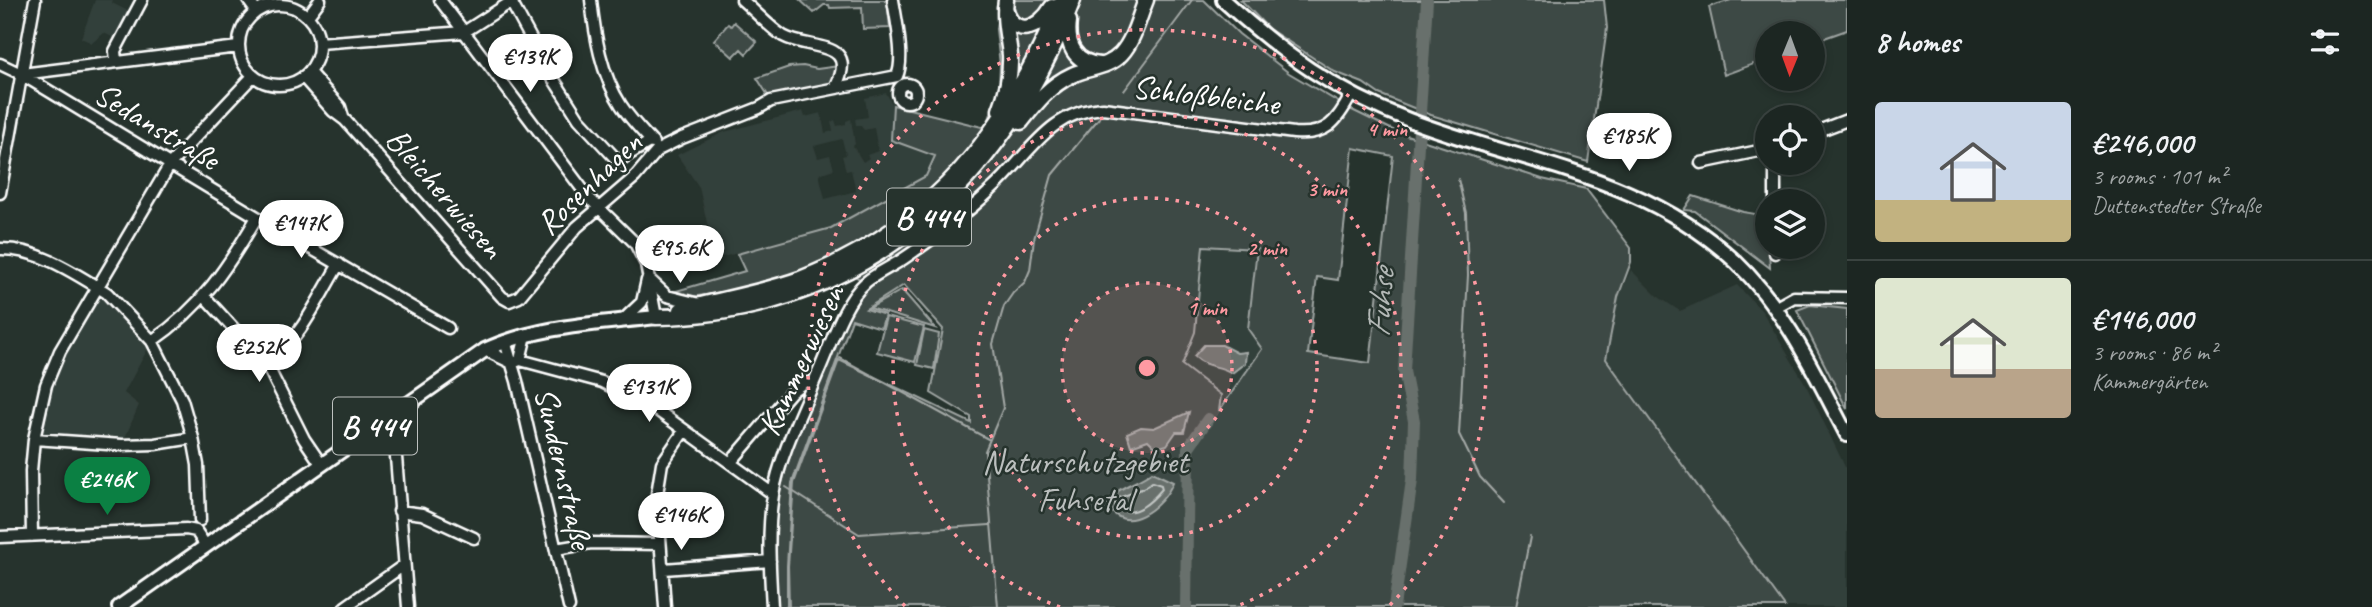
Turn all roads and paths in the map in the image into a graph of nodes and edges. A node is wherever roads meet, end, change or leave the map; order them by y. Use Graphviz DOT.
graph roads {
  1 [pos="35,0"];
  2 [pos="142,0"];
  3 [pos="248,0"];
  4 [pos="320,0"];
  5 [pos="440,0"];
  6 [pos="591,0"];
  7 [pos="742,0"];
  8 [pos="893,0"];
  9 [pos="1146,0"];
  10 [pos="1223,0"];
  11 [pos="512,1"];
  12 [pos="278,2"];
  13 [pos="1005,2"];
  14 [pos="1066,2"];
  15 [pos="256,11"];
  16 [pos="308,16"];
  17 [pos="464,32"];
  18 [pos="319,43"];
  19 [pos="239,47"];
  20 [pos="116,61"];
  21 [pos="0,64"];
  22 [pos="1109,64"];
  23 [pos="21,74"];
  24 [pos="306,74"];
  25 [pos="253,76"];
  26 [pos="835,86"];
  27 [pos="1351,95"];
  28 [pos="1847,120"];
  29 [pos="1825,128"];
  30 [pos="1044,134"];
  31 [pos="995,138"];
  32 [pos="651,141"];
  33 [pos="658,149"];
  34 [pos="1755,152"];
  35 [pos="171,163"];
  36 [pos="1701,163"];
  37 [pos="0,193"];
  38 [pos="598,207"];
  39 [pos="257,217"];
  40 [pos="0,249"];
  41 [pos="339,264"];
  42 [pos="649,277"];
  43 [pos="97,287"];
  44 [pos="205,297"];
  45 [pos="1847,298"];
  46 [pos="509,301"];
  47 [pos="702,304"];
  48 [pos="1776,307"];
  49 [pos="656,317"];
  50 [pos="622,321"];
  51 [pos="448,328"];
  52 [pos="526,335"];
  53 [pos="152,341"];
  54 [pos="505,341"];
  55 [pos="485,350"];
  56 [pos="516,361"];
  57 [pos="267,365"];
  58 [pos="804,382"];
  59 [pos="387,418"];
  60 [pos="684,431"];
  61 [pos="1847,435"];
  62 [pos="193,438"];
  63 [pos="34,439"];
  64 [pos="731,462"];
  65 [pos="321,464"];
  66 [pos="773,494"];
  67 [pos="399,512"];
  68 [pos="200,520"];
  69 [pos="32,536"];
  70 [pos="0,537"];
  71 [pos="474,538"];
  72 [pos="660,544"];
  73 [pos="206,546"];
  74 [pos="556,549"];
  75 [pos="770,561"];
  76 [pos="404,565"];
  77 [pos="664,569"];
  78 [pos="119,607"];
  79 [pos="345,607"];
  80 [pos="408,607"];
  81 [pos="569,607"];
  82 [pos="665,607"];
  83 [pos="772,607"];
  1 -- 23 [label="street"];
  2 -- 20 [label="street"];
  3 -- 15 [label="street"];
  4 -- 16 [label="street"];
  5 -- 17 [label="street"];
  6 -- 32 [label="street"];
  7 -- 26 [label="street"];
  8 -- 26 [label="street, Rosenhagen"];
  9 -- 22 [label="highway"];
  10 -- 27 [label="main road"];
  11 -- 17 [label="street"];
  11 -- 32 [label="street"];
  12 -- 15 [label="street"];
  12 -- 16 [label="street"];
  13 -- 14 [label="highway"];
  13 -- 31 [label="highway"];
  14 -- 22 [label="highway"];
  14 -- 31 [label="highway, B 444"];
  15 -- 19 [label="street"];
  16 -- 18 [label="street"];
  17 -- 18 [label="street"];
  17 -- 38 [label="street"];
  18 -- 24 [label="street"];
  19 -- 20 [label="street"];
  19 -- 25 [label="street"];
  20 -- 23 [label="street"];
  21 -- 23 [label="street, Sedanstraße"];
  22 -- 31 [label="highway"];
  23 -- 35 [label="street, Sedanstraße"];
  23 -- 37 [label="street"];
  24 -- 25 [label="street"];
  24 -- 46 [label="street, Bleicherwiesen"];
  25 -- 35 [label="street"];
  26 -- 33 [label="street, Rosenhagen"];
  27 -- 30 [label="street, Schloßbleiche"];
  27 -- 48 [label="main road"];
  28 -- 29 [label="street"];
  30 -- 66 [label="street, Kammerwiesen"];
  31 -- 47 [label="highway, B 444"];
  31 -- 49 [label="highway, B 444"];
  32 -- 33 [label="street"];
  33 -- 38 [label="street, Rosenhagen"];
  34 -- 36 [label="street"];
  35 -- 39 [label="street, Sedanstraße"];
  35 -- 43 [label="street"];
  38 -- 42 [label="street"];
  38 -- 46 [label="street, Rosenhagen"];
  39 -- 41 [label="street, Sedanstraße"];
  39 -- 44 [label="street"];
  40 -- 43 [label="street"];
  41 -- 51 [label="street, Sedanstraße"];
  41 -- 57 [label="street"];
  42 -- 47 [label="street"];
  42 -- 49 [label="street"];
  42 -- 50 [label="street"];
  43 -- 53 [label="street"];
  43 -- 63 [label="street"];
  44 -- 53 [label="street"];
  44 -- 57 [label="street"];
  45 -- 48 [label="street"];
  47 -- 49 [label="highway, B 444"];
  48 -- 61 [label="main road"];
  49 -- 50 [label="main road, B 444"];
  50 -- 52 [label="main road, B 444"];
  52 -- 54 [label="main road, B 444"];
  52 -- 56 [label="street"];
  53 -- 62 [label="street"];
  54 -- 55 [label="main road, B 444"];
  54 -- 56 [label="street, Sundernstraße"];
  55 -- 56 [label="street"];
  55 -- 59 [label="main road, B 444"];
  56 -- 60 [label="street"];
  56 -- 74 [label="street, Sundernstraße"];
  57 -- 65 [label="street"];
  58 -- 64 [label="street, Kammerwiesen"];
  59 -- 65 [label="main road, B 444"];
  59 -- 67 [label="street"];
  60 -- 64 [label="street"];
  60 -- 72 [label="street"];
  62 -- 63 [label="street"];
  62 -- 68 [label="street"];
  63 -- 69 [label="street"];
  64 -- 66 [label="street"];
  65 -- 73 [label="main road, B 444"];
  66 -- 75 [label="street, Kammerwiesen"];
  67 -- 71 [label="street"];
  67 -- 76 [label="street"];
  69 -- 70 [label="street"];
  69 -- 73 [label="street"];
  72 -- 74 [label="street"];
  72 -- 77 [label="street"];
  73 -- 78 [label="main road, B 444"];
  74 -- 81 [label="street, Sundernstraße"];
  75 -- 77 [label="street"];
  75 -- 83 [label="street, Kammerwiesen"];
  76 -- 79 [label="street"];
  76 -- 80 [label="street"];
  77 -- 82 [label="street"];
}
